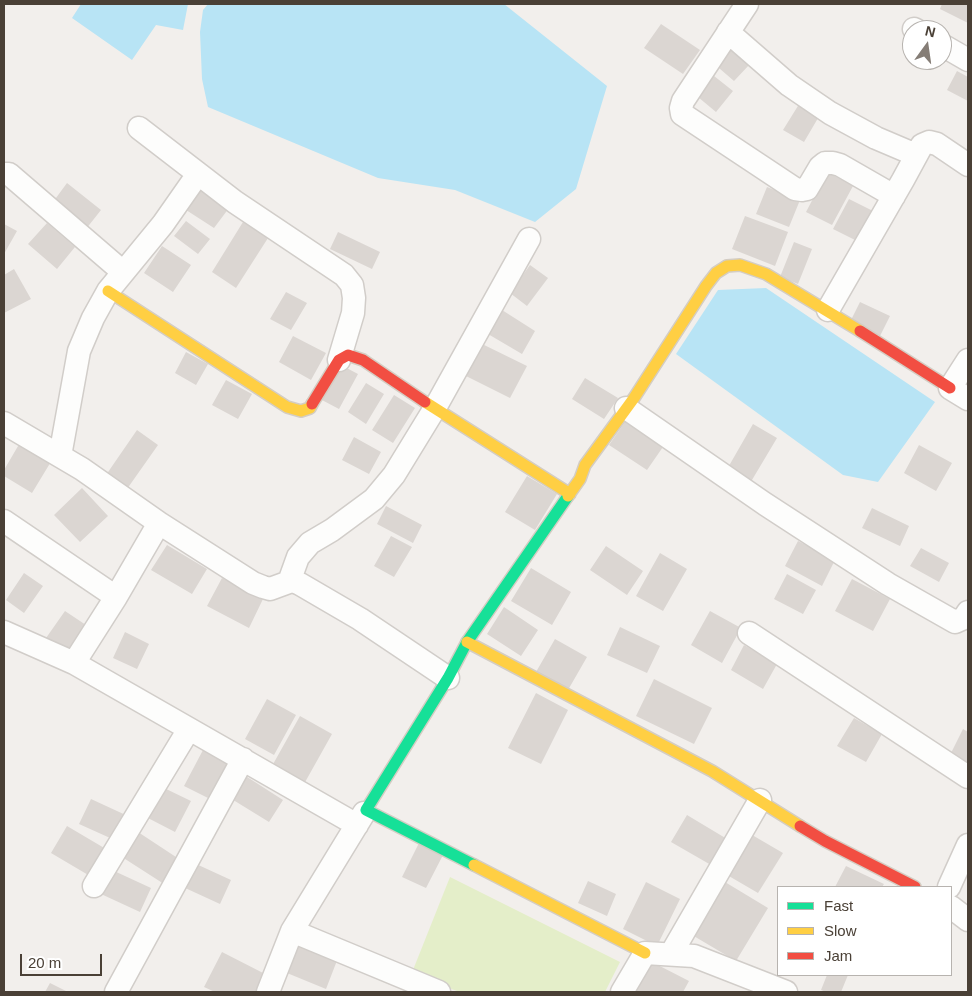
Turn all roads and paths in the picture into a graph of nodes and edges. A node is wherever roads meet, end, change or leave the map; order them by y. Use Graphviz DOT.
graph roads {
  1 [pos="748,4"];
  2 [pos="728,32"];
  3 [pos="952,51"];
  4 [pos="968,60"];
  5 [pos="139,128"];
  6 [pos="916,155"];
  7 [pos="968,165"];
  8 [pos="4,174"];
  9 [pos="198,174"];
  10 [pos="894,196"];
  11 [pos="529,240"];
  12 [pos="124,272"];
  13 [pos="108,291"];
  14 [pos="828,310"];
  15 [pos="339,360"];
  16 [pos="968,360"];
  17 [pos="959,394"];
  18 [pos="435,408"];
  19 [pos="626,408"];
  20 [pos="4,423"];
  21 [pos="60,456"];
  22 [pos="570,494"];
  23 [pos="4,521"];
  24 [pos="160,523"];
  25 [pos="289,582"];
  26 [pos="116,597"];
  27 [pos="968,612"];
  28 [pos="4,632"];
  29 [pos="749,633"];
  30 [pos="467,642"];
  31 [pos="74,663"];
  32 [pos="448,678"];
  33 [pos="189,729"];
  34 [pos="242,759"];
  35 [pos="968,777"];
  36 [pos="760,800"];
  37 [pos="361,818"];
  38 [pos="968,845"];
  39 [pos="94,886"];
  40 [pos="913,886"];
  41 [pos="949,886"];
  42 [pos="952,908"];
  43 [pos="968,920"];
  44 [pos="292,931"];
  45 [pos="645,952"];
  46 [pos="671,954"];
  47 [pos="116,992"];
  48 [pos="268,992"];
  49 [pos="439,992"];
  50 [pos="622,992"];
  51 [pos="786,992"];
  1 -- 2 [label="street"];
  2 -- 6 [label="street"];
  2 -- 10 [label="street"];
  3 -- 4 [label="street"];
  5 -- 9 [label="street"];
  6 -- 7 [label="street"];
  6 -- 10 [label="street"];
  8 -- 12 [label="street"];
  9 -- 12 [label="street"];
  9 -- 15 [label="street"];
  10 -- 14 [label="street"];
  11 -- 18 [label="street"];
  12 -- 13 [label="street"];
  13 -- 15 [label="street"];
  13 -- 21 [label="street"];
  14 -- 17 [label="street"];
  14 -- 19 [label="street"];
  15 -- 18 [label="street"];
  16 -- 17 [label="street"];
  18 -- 22 [label="street"];
  18 -- 25 [label="street"];
  19 -- 22 [label="street"];
  19 -- 27 [label="street"];
  20 -- 21 [label="street"];
  21 -- 24 [label="street"];
  22 -- 30 [label="street"];
  23 -- 26 [label="street"];
  24 -- 25 [label="street"];
  24 -- 26 [label="street"];
  25 -- 32 [label="street"];
  26 -- 31 [label="street"];
  28 -- 31 [label="street"];
  29 -- 35 [label="street"];
  30 -- 32 [label="street"];
  30 -- 36 [label="street"];
  31 -- 33 [label="street"];
  32 -- 37 [label="street"];
  33 -- 34 [label="street"];
  33 -- 39 [label="street"];
  34 -- 37 [label="street"];
  34 -- 47 [label="street"];
  36 -- 40 [label="street"];
  36 -- 46 [label="street"];
  37 -- 44 [label="street"];
  37 -- 45 [label="street"];
  38 -- 41 [label="street"];
  42 -- 43 [label="street"];
  44 -- 48 [label="street"];
  44 -- 49 [label="street"];
  45 -- 46 [label="street"];
  45 -- 50 [label="street"];
  46 -- 51 [label="street"];
}
